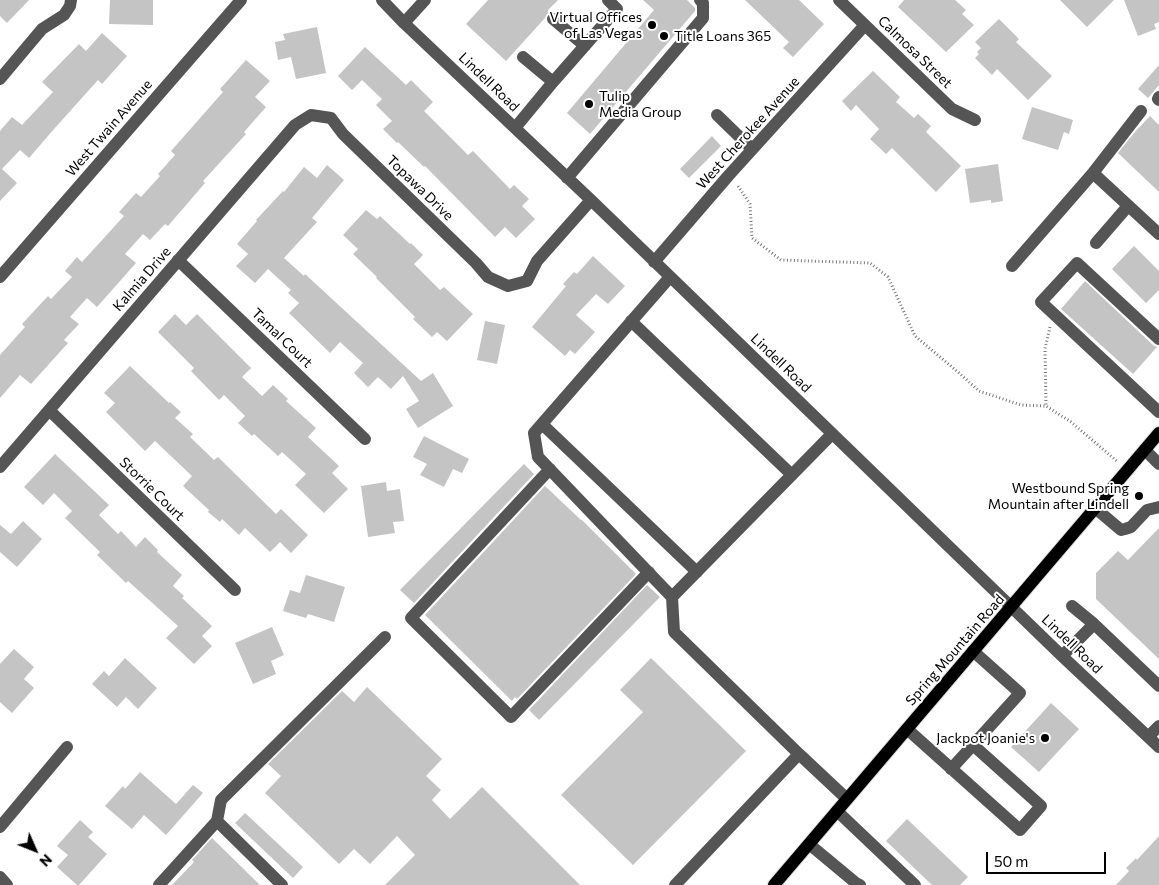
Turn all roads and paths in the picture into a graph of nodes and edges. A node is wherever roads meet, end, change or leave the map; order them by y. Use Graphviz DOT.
graph roads {
  1 [pos="71,0"];
  2 [pos="241,0"];
  3 [pos="382,0"];
  4 [pos="425,0"];
  5 [pos="608,0"];
  6 [pos="700,0"];
  7 [pos="839,0"];
  8 [pos="553,19"];
  9 [pos="404,23"];
  10 [pos="865,25"];
  11 [pos="584,46"];
  12 [pos="523,57"];
  13 [pos="0,79"];
  14 [pos="553,82"];
  15 [pos="1141,111"];
  16 [pos="311,115"];
  17 [pos="717,115"];
  18 [pos="975,120"];
  19 [pos="515,128"];
  20 [pos="752,149"];
  21 [pos="1093,173"];
  22 [pos="730,175"];
  23 [pos="567,178"];
  24 [pos="591,200"];
  25 [pos="1128,206"];
  26 [pos="1159,234"];
  27 [pos="1096,242"];
  28 [pos="178,260"];
  29 [pos="654,262"];
  30 [pos="1012,266"];
  31 [pos="0,276"];
  32 [pos="670,277"];
  33 [pos="631,321"];
  34 [pos="1050,324"];
  35 [pos="1159,339"];
  36 [pos="1046,406"];
  37 [pos="49,410"];
  38 [pos="1159,412"];
  39 [pos="542,424"];
  40 [pos="1159,433"];
  41 [pos="832,434"];
  42 [pos="366,439"];
  43 [pos="1144,450"];
  44 [pos="1159,464"];
  45 [pos="0,467"];
  46 [pos="550,469"];
  47 [pos="1128,470"];
  48 [pos="792,475"];
  49 [pos="1159,507"];
  50 [pos="1095,508"];
  51 [pos="649,572"];
  52 [pos="697,572"];
  53 [pos="235,590"];
  54 [pos="672,597"];
  55 [pos="1072,606"];
  56 [pos="1011,607"];
  57 [pos="1094,624"];
  58 [pos="385,637"];
  59 [pos="973,651"];
  60 [pos="1062,656"];
  61 [pos="1159,686"];
  62 [pos="1159,726"];
  63 [pos="906,729"];
  64 [pos="1148,737"];
  65 [pos="973,745"];
  66 [pos="1159,747"];
  67 [pos="67,748"];
  68 [pos="799,754"];
  69 [pos="951,769"];
  70 [pos="847,799"];
  71 [pos="837,811"];
  72 [pos="217,821"];
  73 [pos="0,827"];
  74 [pos="809,844"];
  75 [pos="0,877"];
  76 [pos="7,885"];
  77 [pos="159,885"];
  78 [pos="282,885"];
  79 [pos="675,885"];
  80 [pos="774,885"];
  81 [pos="860,885"];
  82 [pos="915,885"];
  1 -- 13 [label="street"];
  2 -- 31 [label="street, West Twain Avenue"];
  3 -- 9 [label="street, Lindell Road"];
  4 -- 9 [label="street"];
  5 -- 11 [label="street"];
  6 -- 23 [label="street"];
  7 -- 10 [label="street, Calmosa Street"];
  8 -- 11 [label="street"];
  9 -- 19 [label="street, Lindell Road"];
  10 -- 18 [label="street, Calmosa Street"];
  10 -- 20 [label="street, West Cherokee Avenue"];
  11 -- 14 [label="street"];
  12 -- 14 [label="street"];
  14 -- 19 [label="street"];
  15 -- 21 [label="street"];
  16 -- 24 [label="street, Topawa Drive"];
  16 -- 28 [label="street, Kalmia Drive"];
  17 -- 20 [label="street"];
  19 -- 23 [label="street, Lindell Road"];
  20 -- 22 [label="street, West Cherokee Avenue"];
  21 -- 25 [label="street"];
  21 -- 30 [label="street"];
  22 -- 29 [label="street, West Cherokee Avenue"];
  22 -- 36 [label="path"];
  23 -- 24 [label="street, Lindell Road"];
  24 -- 29 [label="street, Lindell Road"];
  25 -- 26 [label="street"];
  25 -- 27 [label="street"];
  28 -- 37 [label="street, Kalmia Drive"];
  28 -- 42 [label="street, Tamal Court"];
  29 -- 32 [label="street, Lindell Road"];
  32 -- 33 [label="street"];
  32 -- 41 [label="street, Lindell Road"];
  33 -- 39 [label="street"];
  33 -- 48 [label="street"];
  34 -- 36 [label="path"];
  35 -- 38 [label="street"];
  36 -- 47 [label="path"];
  37 -- 45 [label="street, Kalmia Drive"];
  37 -- 53 [label="street, Storrie Court"];
  39 -- 46 [label="street"];
  39 -- 52 [label="street"];
  40 -- 43 [label="main road, Spring Mountain Road"];
  41 -- 48 [label="street"];
  41 -- 56 [label="street, Lindell Road"];
  43 -- 44 [label="street"];
  43 -- 47 [label="main road, Spring Mountain Road"];
  46 -- 51 [label="street"];
  46 -- 51 [label="street"];
  47 -- 50 [label="main road, Spring Mountain Road"];
  48 -- 52 [label="street"];
  49 -- 50 [label="street"];
  50 -- 56 [label="main road, Spring Mountain Road"];
  51 -- 54 [label="street"];
  52 -- 54 [label="street"];
  54 -- 68 [label="street"];
  55 -- 57 [label="street"];
  56 -- 59 [label="main road, Spring Mountain Road"];
  56 -- 60 [label="street, Lindell Road"];
  57 -- 60 [label="street"];
  57 -- 61 [label="street"];
  58 -- 72 [label="street"];
  59 -- 63 [label="main road, Spring Mountain Road"];
  59 -- 65 [label="street"];
  60 -- 64 [label="street, Lindell Road"];
  62 -- 64 [label="street"];
  63 -- 69 [label="street"];
  63 -- 70 [label="main road, Spring Mountain Road"];
  64 -- 66 [label="street, Lindell Road"];
  65 -- 69 [label="street"];
  65 -- 69 [label="street"];
  67 -- 73 [label="street"];
  68 -- 70 [label="street"];
  68 -- 79 [label="street"];
  70 -- 71 [label="main road, Spring Mountain Road"];
  71 -- 74 [label="main road, Spring Mountain Road"];
  71 -- 82 [label="street"];
  72 -- 77 [label="street"];
  72 -- 78 [label="street"];
  74 -- 80 [label="main road, Spring Mountain Road"];
  74 -- 81 [label="street"];
  75 -- 76 [label="street"];
}
